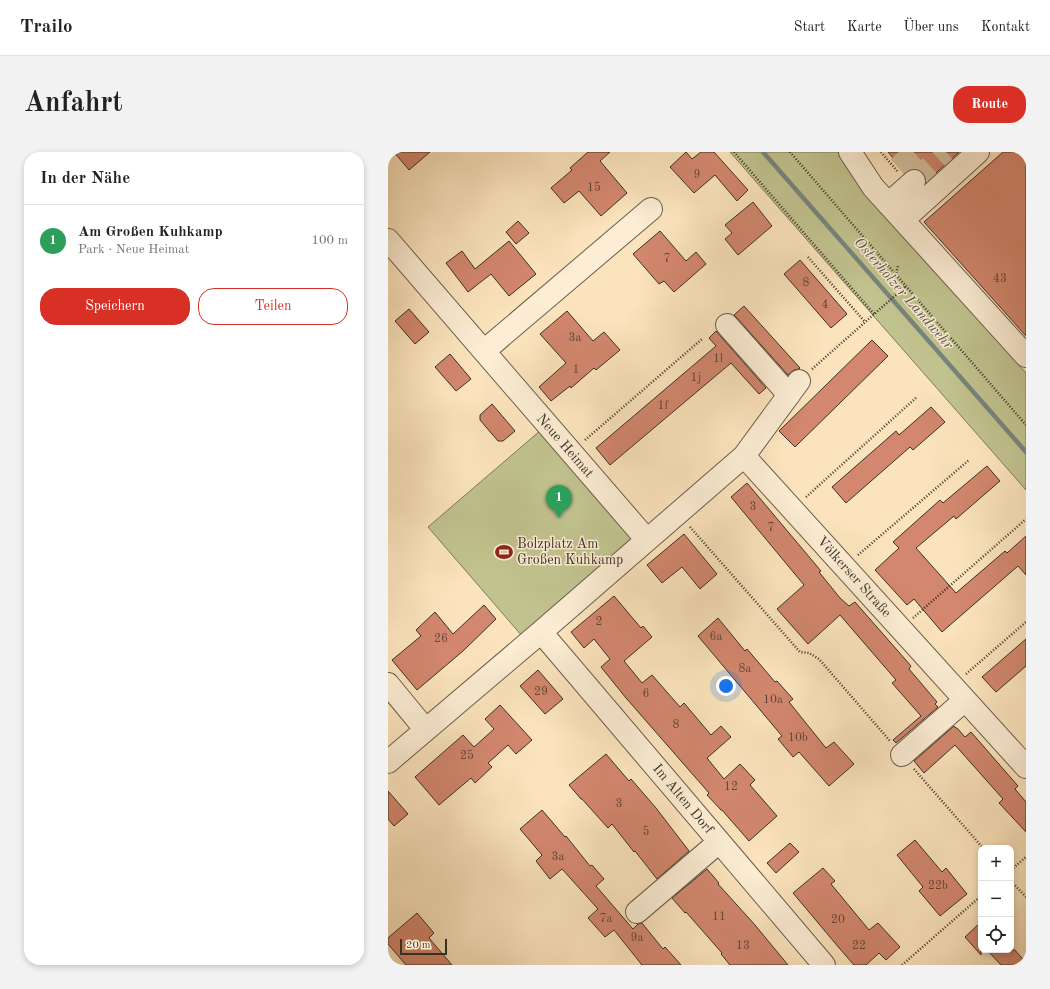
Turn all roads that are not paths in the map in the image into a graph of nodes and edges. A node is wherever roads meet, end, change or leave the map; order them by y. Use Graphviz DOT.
graph roads {
  1 [pos="850,152"];
  2 [pos="978,152"];
  3 [pos="914,181"];
  4 [pos="888,204"];
  5 [pos="651,209"];
  6 [pos="903,220"];
  7 [pos="388,240"];
  8 [pos="727,325"];
  9 [pos="484,351"];
  10 [pos="1026,356"];
  11 [pos="744,456"];
  12 [pos="647,540"];
  13 [pos="541,632"];
  14 [pos="388,684"];
  15 [pos="959,693"];
  16 [pos="425,729"];
  17 [pos="902,755"];
  18 [pos="388,762"];
  19 [pos="1026,767"];
  20 [pos="719,842"];
  21 [pos="637,912"];
  22 [pos="816,962"];
  1 -- 4 [label="street"];
  2 -- 6 [label="street"];
  3 -- 4 [label="street"];
  4 -- 6 [label="street"];
  5 -- 9 [label="street"];
  6 -- 10 [label="street"];
  7 -- 9 [label="street, Neue Heimat"];
  8 -- 11 [label="street"];
  9 -- 12 [label="street, Neue Heimat"];
  11 -- 12 [label="street"];
  11 -- 15 [label="street, Völkerser Straße"];
  12 -- 13 [label="street"];
  13 -- 16 [label="street"];
  13 -- 20 [label="street, Im Alten Dorf"];
  14 -- 16 [label="street"];
  15 -- 17 [label="street"];
  15 -- 19 [label="street, Völkerser Straße"];
  16 -- 18 [label="street"];
  20 -- 21 [label="street"];
  20 -- 22 [label="street, Im Alten Dorf"];
}
